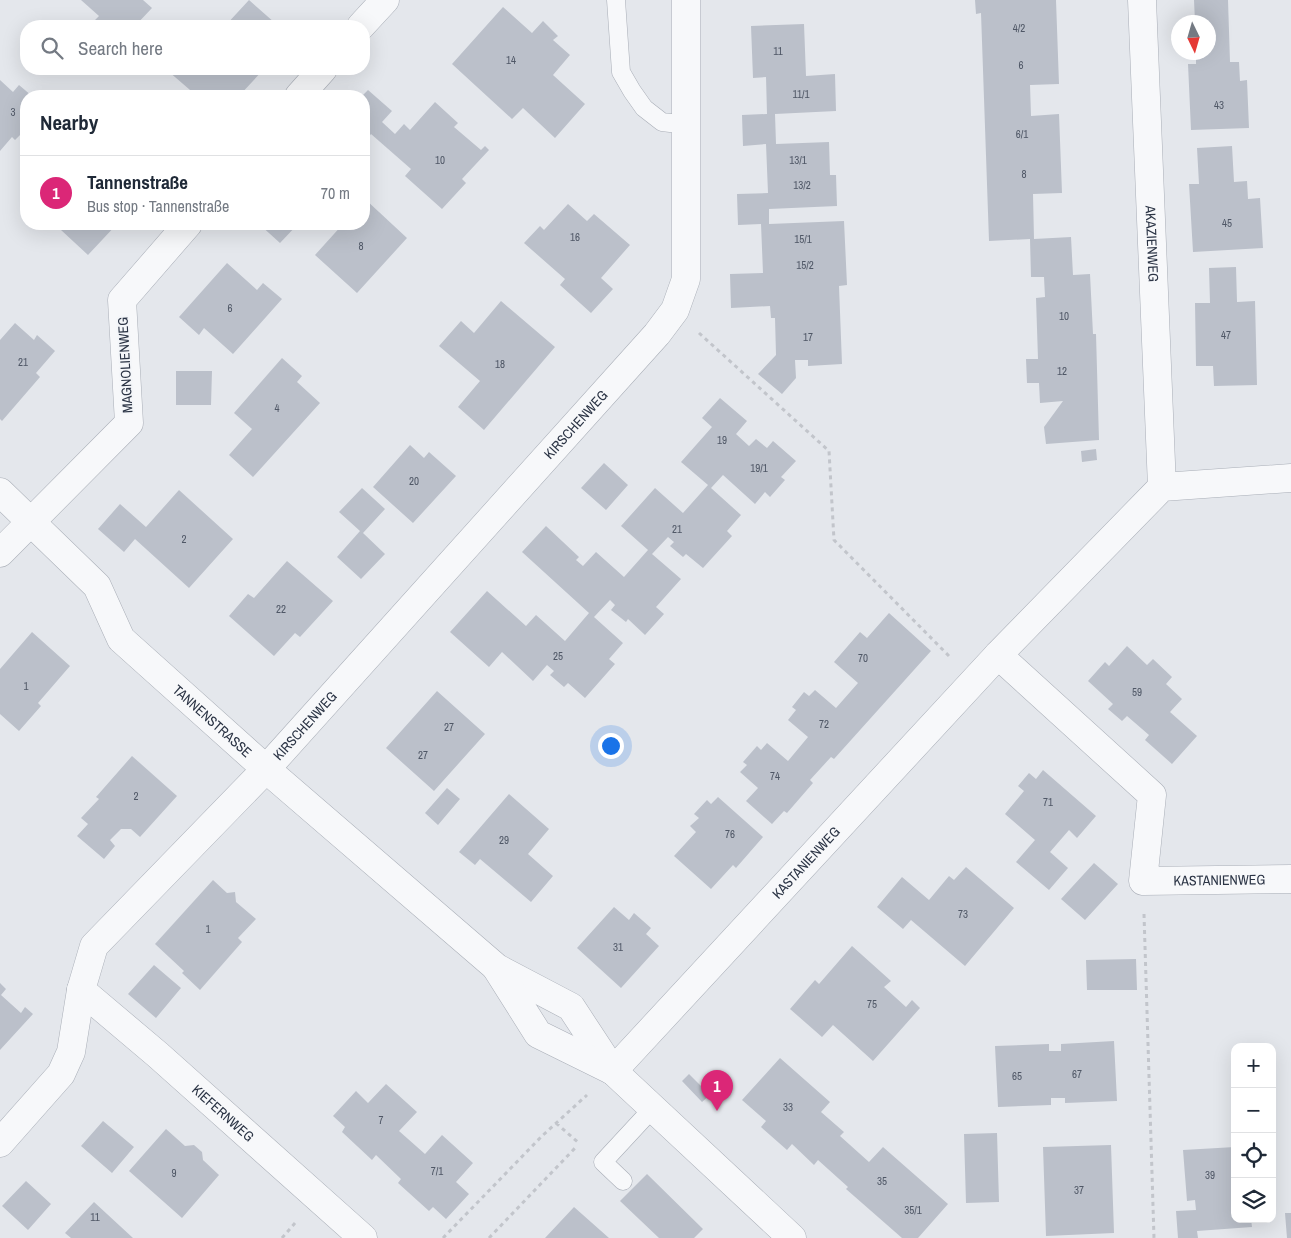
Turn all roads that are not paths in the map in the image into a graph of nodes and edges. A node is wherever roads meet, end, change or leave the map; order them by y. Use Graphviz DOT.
graph roads {
  1 [pos="385,0"];
  2 [pos="616,0"];
  3 [pos="686,0"];
  4 [pos="1142,0"];
  5 [pos="367,20"];
  6 [pos="318,75"];
  7 [pos="304,90"];
  8 [pos="687,125"];
  9 [pos="183,230"];
  10 [pos="1291,478"];
  11 [pos="1162,487"];
  12 [pos="0,492"];
  13 [pos="30,520"];
  14 [pos="0,553"];
  15 [pos="998,655"];
  16 [pos="266,769"];
  17 [pos="1291,879"];
  18 [pos="497,968"];
  19 [pos="81,990"];
  20 [pos="613,1071"];
  21 [pos="653,1108"];
  22 [pos="0,1143"];
  23 [pos="623,1181"];
  24 [pos="363,1238"];
  25 [pos="792,1238"];
  1 -- 5 [label="street"];
  2 -- 8 [label="lane"];
  3 -- 8 [label="street, KIRSCHENWEG"];
  4 -- 11 [label="street, AKAZIENWEG"];
  6 -- 7 [label="street"];
  8 -- 16 [label="street, KIRSCHENWEG"];
  9 -- 13 [label="street, MAGNOLIENWEG"];
  10 -- 11 [label="street"];
  11 -- 15 [label="street, KASTANIENWEG"];
  12 -- 13 [label="street, TANNENSTRASSE"];
  13 -- 14 [label="street, MAGNOLIENWEG"];
  13 -- 16 [label="street, TANNENSTRASSE"];
  15 -- 17 [label="street, KASTANIENWEG"];
  15 -- 20 [label="street, KASTANIENWEG"];
  16 -- 18 [label="street, TANNENSTRASSE"];
  16 -- 19 [label="street"];
  18 -- 20 [label="street, TANNENSTRASSE"];
  18 -- 20 [label="street, TANNENSTRASSE"];
  19 -- 22 [label="street"];
  19 -- 24 [label="street, KIEFERNWEG"];
  20 -- 21 [label="street, TANNENSTRASSE"];
  21 -- 23 [label="lane"];
  21 -- 25 [label="street, TANNENSTRASSE"];
}
